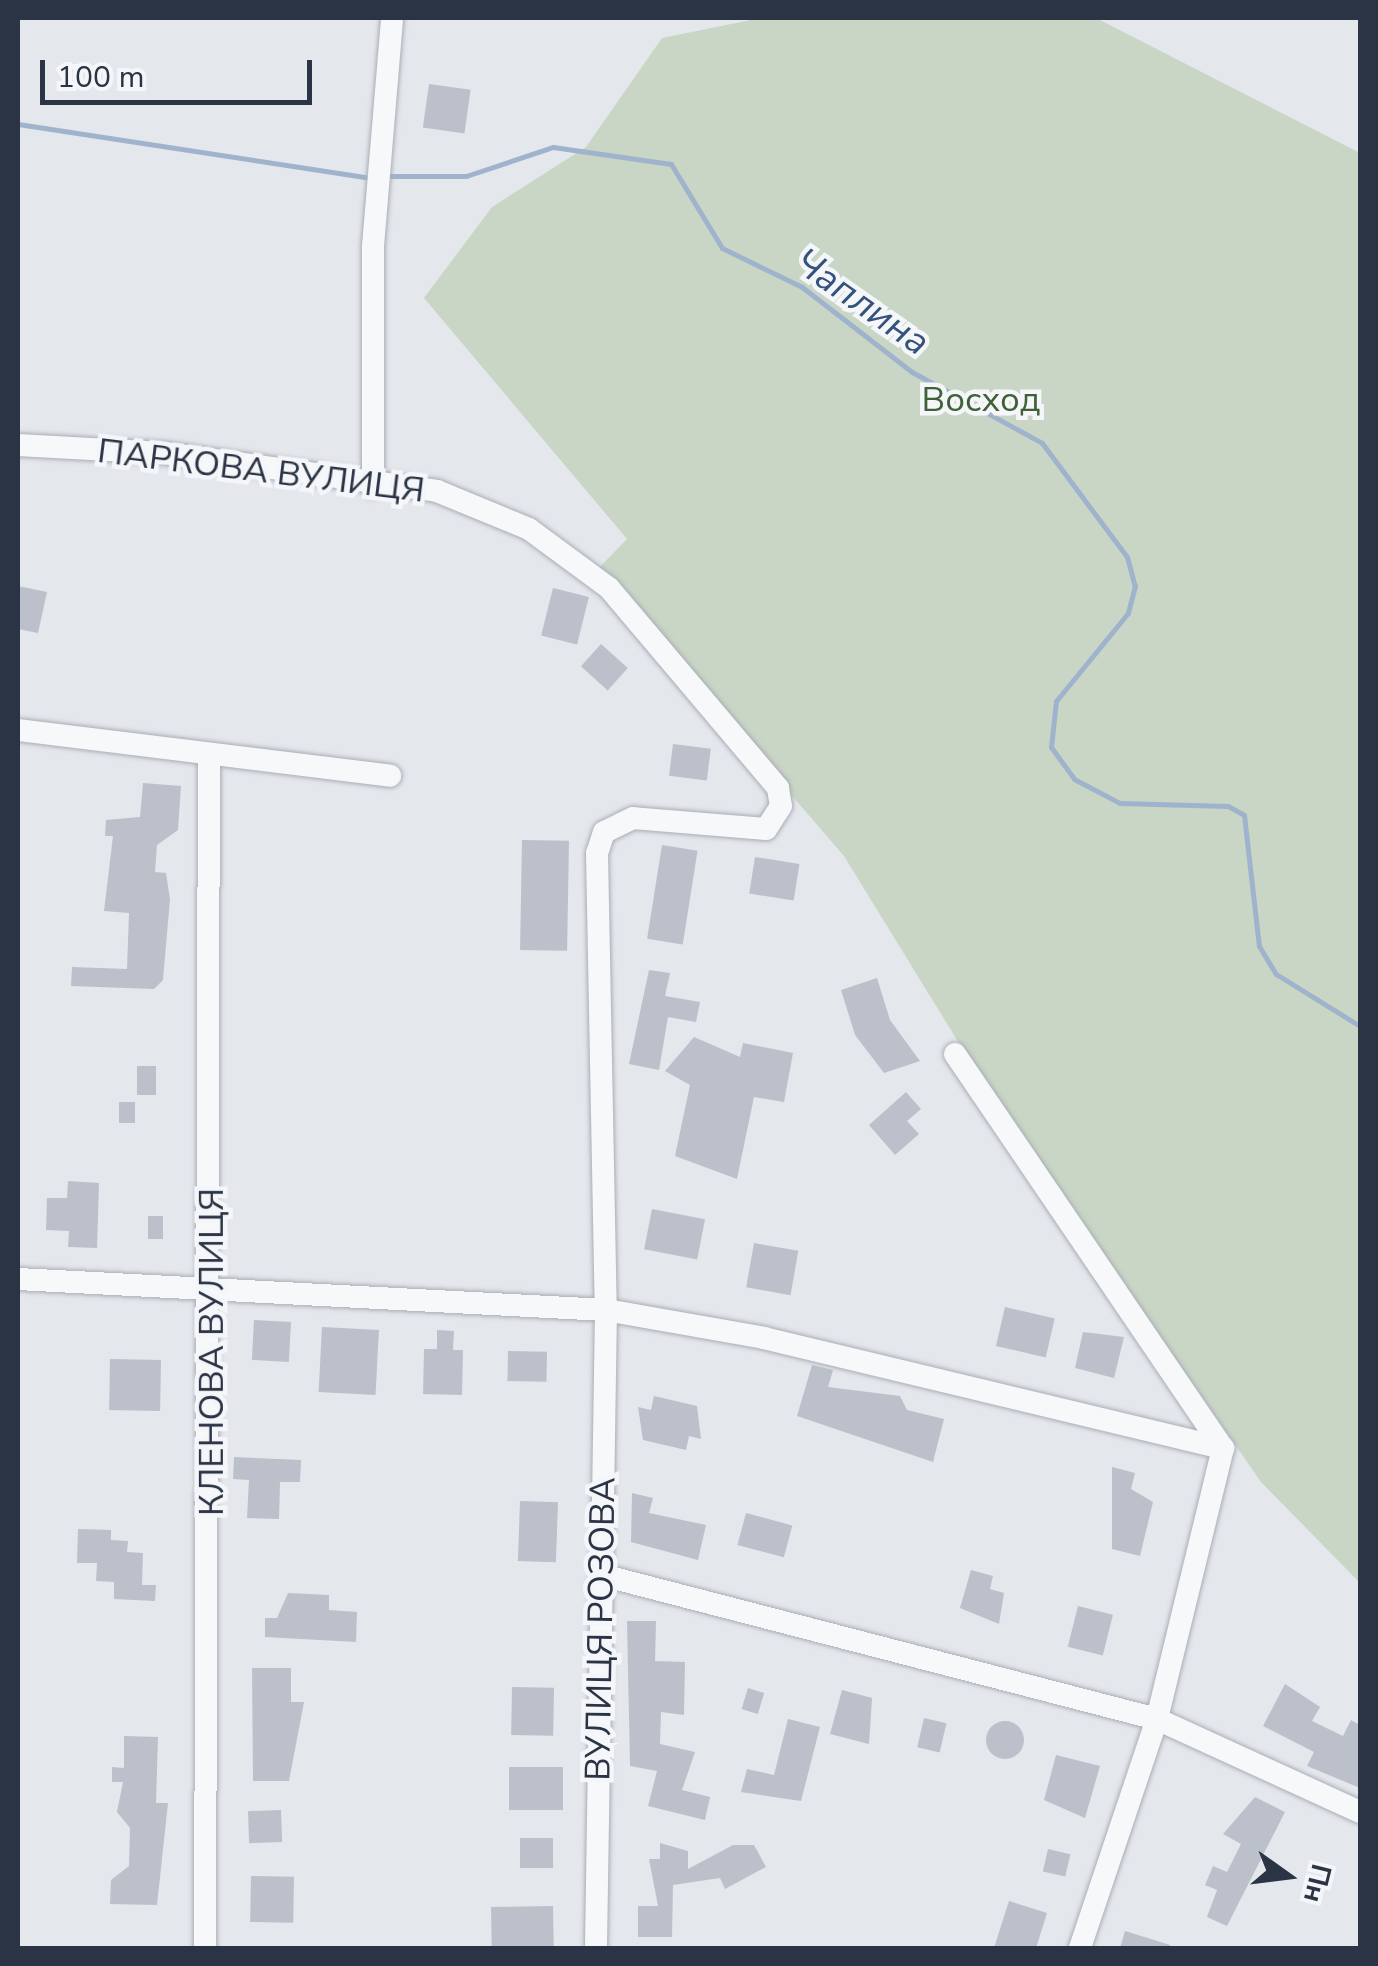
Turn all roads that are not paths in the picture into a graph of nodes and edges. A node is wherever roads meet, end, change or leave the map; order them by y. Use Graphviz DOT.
graph roads {
  1 [pos="392,18"];
  2 [pos="18,445"];
  3 [pos="373,487"];
  4 [pos="18,730"];
  5 [pos="209,756"];
  6 [pos="390,776"];
  7 [pos="778,815"];
  8 [pos="954,1054"];
  9 [pos="18,1279"];
  10 [pos="214,1292"];
  11 [pos="606,1310"];
  12 [pos="1223,1448"];
  13 [pos="602,1575"];
  14 [pos="1157,1718"];
  15 [pos="1360,1812"];
  16 [pos="204,1948"];
  17 [pos="596,1948"];
  18 [pos="1080,1948"];
  1 -- 3 [label="street"];
  2 -- 3 [label="street, ПАРКОВА ВУЛИЦЯ"];
  3 -- 7 [label="street, ПАРКОВА ВУЛИЦЯ"];
  4 -- 5 [label="street"];
  5 -- 6 [label="street"];
  5 -- 10 [label="street, КЛЕНОВА ВУЛИЦЯ"];
  7 -- 11 [label="street, ВУЛИЦЯ РОЗОВА"];
  8 -- 12 [label="street"];
  9 -- 10 [label="street"];
  10 -- 11 [label="street"];
  10 -- 16 [label="street, КЛЕНОВА ВУЛИЦЯ"];
  11 -- 12 [label="street"];
  11 -- 13 [label="street, ВУЛИЦЯ РОЗОВА"];
  12 -- 14 [label="street"];
  13 -- 14 [label="street"];
  13 -- 17 [label="street, ВУЛИЦЯ РОЗОВА"];
  14 -- 15 [label="street"];
  14 -- 18 [label="street"];
}
